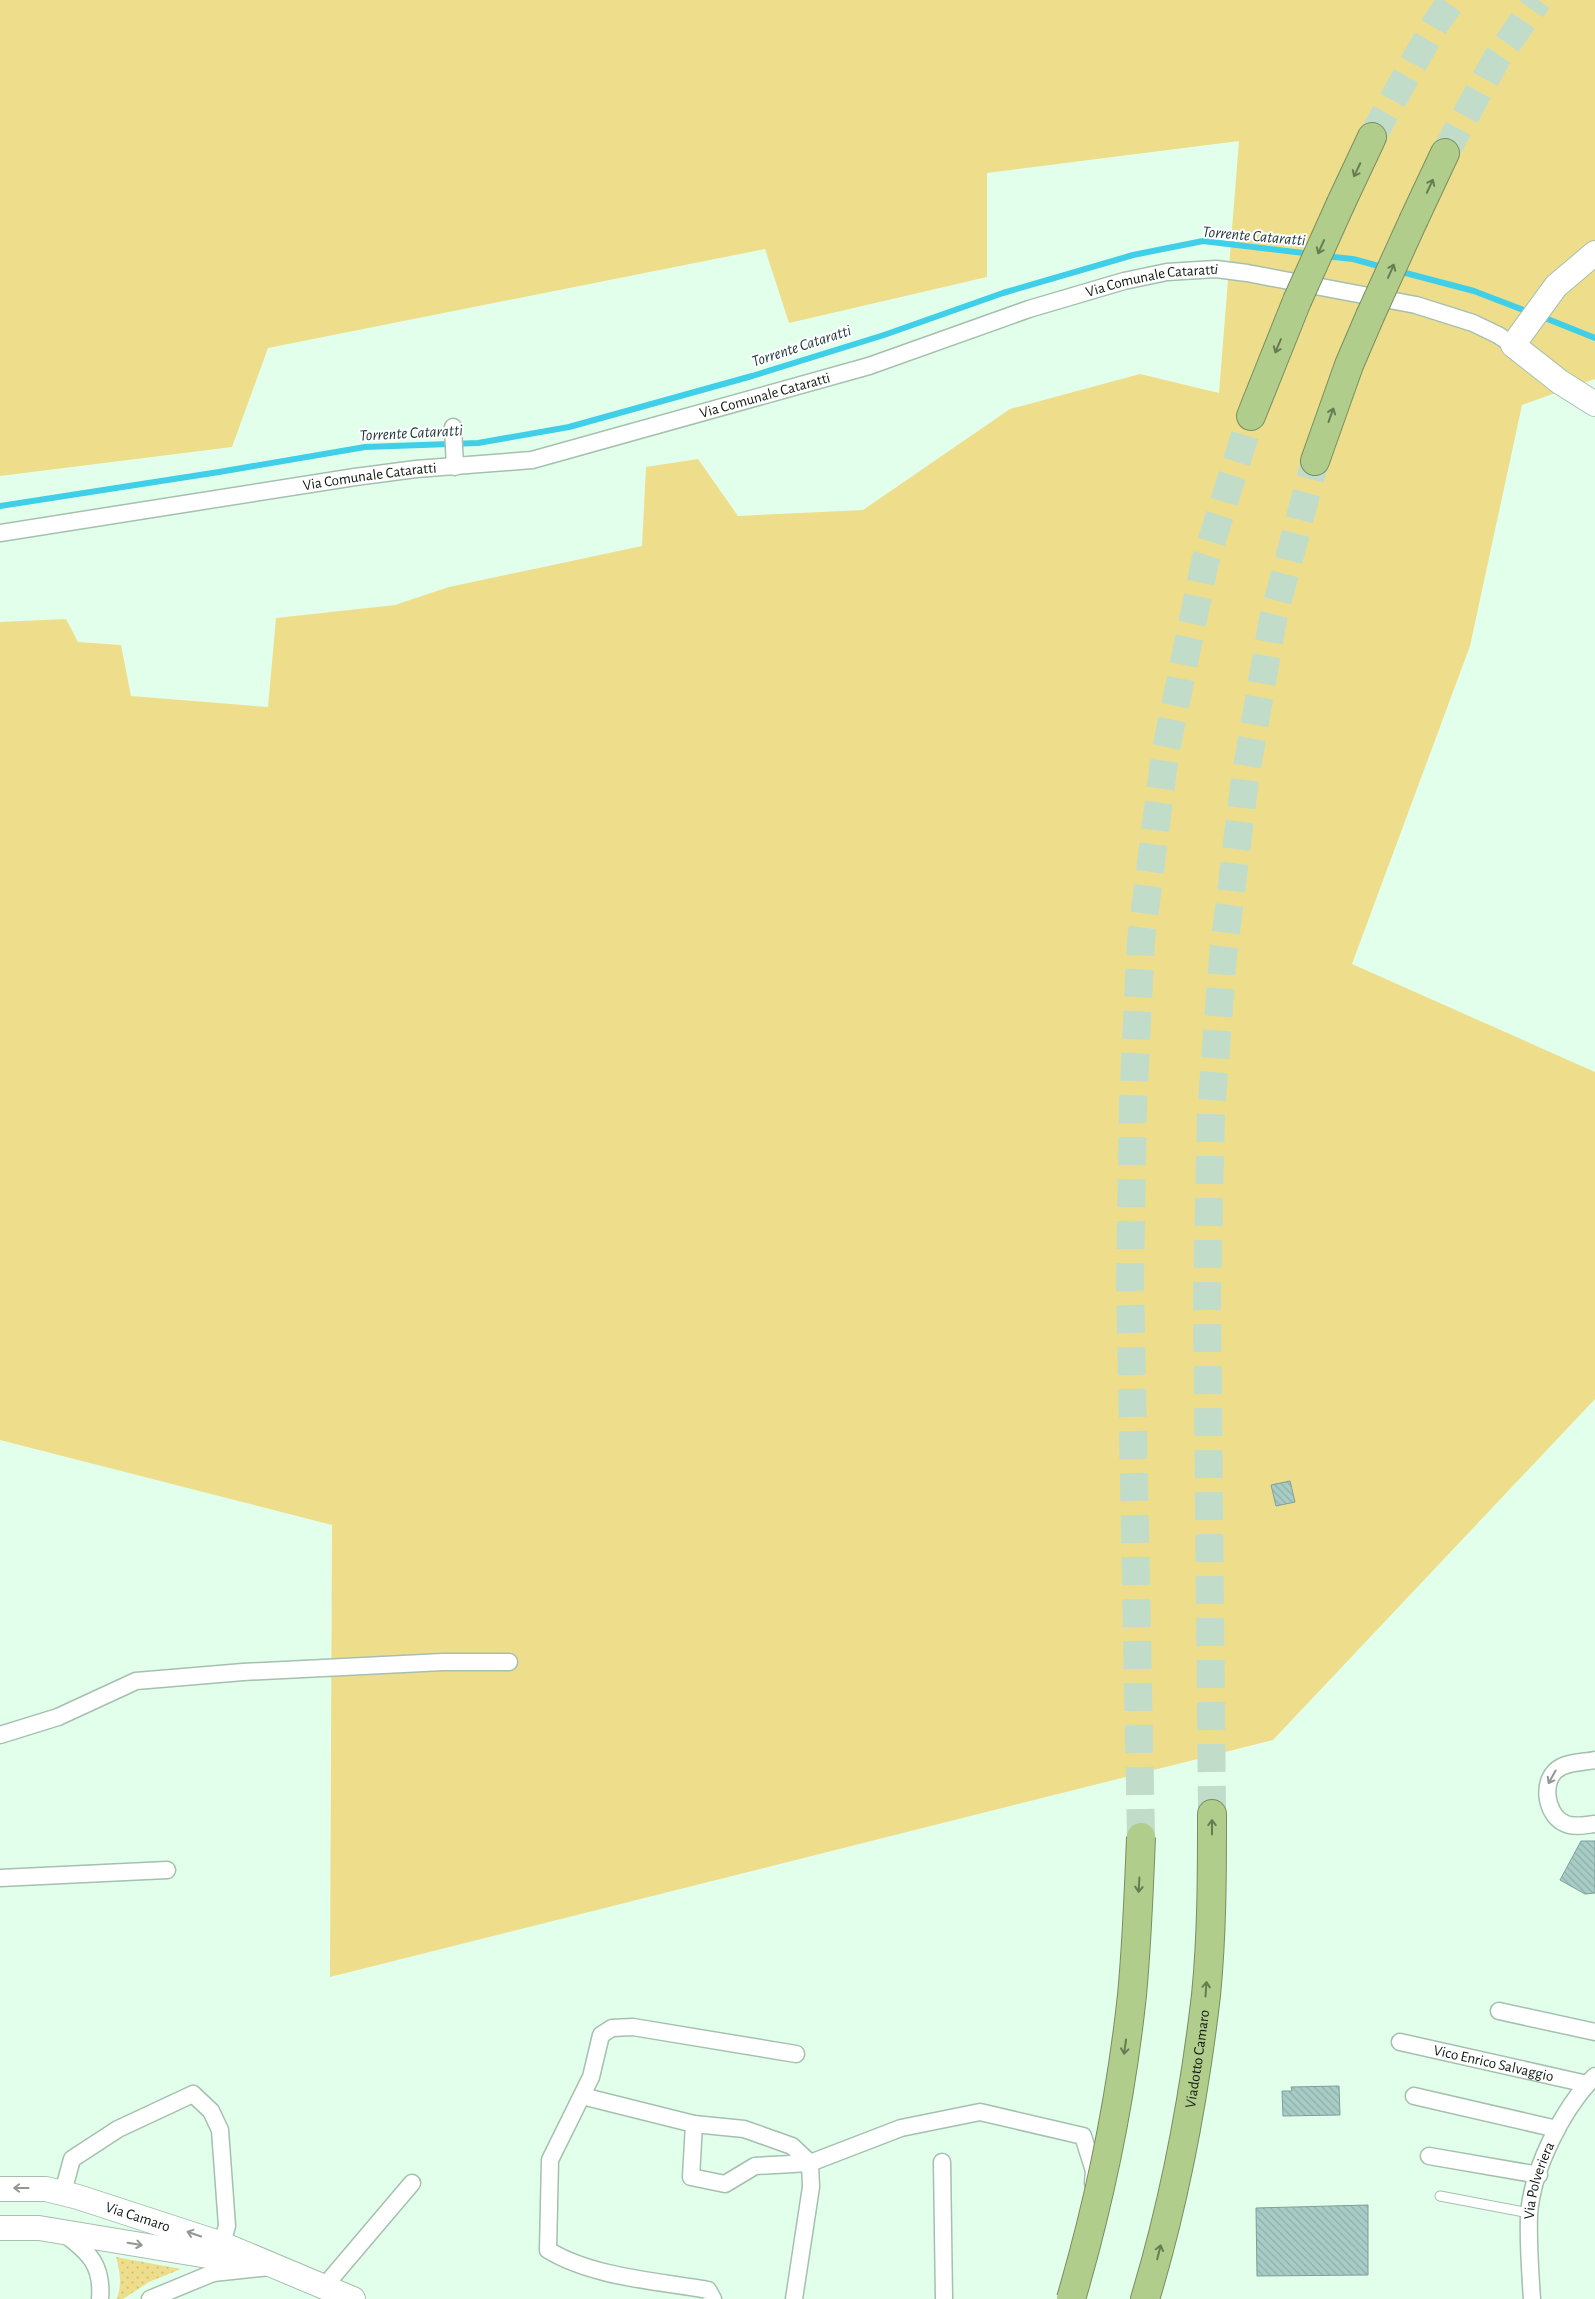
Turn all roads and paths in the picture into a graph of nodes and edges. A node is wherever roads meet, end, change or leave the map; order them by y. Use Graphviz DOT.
graph roads {
  1 [pos="1372,138"];
  2 [pos="1445,154"];
  3 [pos="1595,253"];
  4 [pos="1513,345"];
  5 [pos="1595,404"];
  6 [pos="1251,416"];
  7 [pos="453,427"];
  8 [pos="1315,461"];
  9 [pos="455,467"];
  10 [pos="0,533"];
  11 [pos="509,1662"];
  12 [pos="0,1735"];
  13 [pos="1595,1760"];
  14 [pos="1212,1814"];
  15 [pos="1595,1824"];
  16 [pos="1142,1836"];
  17 [pos="167,1870"];
  18 [pos="0,1878"];
  19 [pos="1499,2011"];
  20 [pos="1595,2032"];
  21 [pos="1400,2042"];
  22 [pos="796,2054"];
  23 [pos="1591,2080"];
  24 [pos="582,2096"];
  25 [pos="1414,2096"];
  26 [pos="694,2124"];
  27 [pos="1557,2129"];
  28 [pos="1429,2156"];
  29 [pos="942,2162"];
  30 [pos="810,2163"];
  31 [pos="1538,2175"];
  32 [pos="412,2183"];
  33 [pos="0,2189"];
  34 [pos="62,2192"];
  35 [pos="1440,2196"];
  36 [pos="101,2204"];
  37 [pos="1530,2213"];
  38 [pos="0,2228"];
  39 [pos="61,2232"];
  40 [pos="94,2237"];
  41 [pos="217,2258"];
  42 [pos="324,2288"];
  43 [pos="100,2299"];
  44 [pos="150,2299"];
  45 [pos="353,2299"];
  46 [pos="713,2299"];
  47 [pos="794,2299"];
  48 [pos="944,2299"];
  49 [pos="1071,2299"];
  50 [pos="1077,2299"];
  51 [pos="1145,2299"];
  52 [pos="1532,2299"];
  1 -- 6 [label="highway, one-way, bridge"];
  8 -- 2 [label="highway, one-way, bridge"];
  3 -- 4 [label="street"];
  4 -- 5 [label="street"];
  4 -- 9 [label="street, Via Comunale Cataratti"];
  7 -- 9 [label="street"];
  9 -- 10 [label="street, Via Comunale Cataratti"];
  11 -- 12 [label="street"];
  13 -- 15 [label="street, one-way"];
  51 -- 14 [label="highway, Viadotto Camaro, one-way"];
  16 -- 49 [label="highway, one-way, bridge"];
  17 -- 18 [label="street"];
  19 -- 20 [label="street"];
  21 -- 23 [label="street, Vico Enrico Salvaggio"];
  22 -- 24 [label="street"];
  23 -- 27 [label="street, Via Polveriera"];
  24 -- 26 [label="street"];
  24 -- 46 [label="street"];
  25 -- 27 [label="street"];
  26 -- 30 [label="street"];
  26 -- 30 [label="street"];
  27 -- 31 [label="street, Via Polveriera"];
  28 -- 31 [label="street"];
  29 -- 48 [label="street"];
  30 -- 47 [label="street"];
  30 -- 50 [label="street"];
  31 -- 37 [label="street, Via Polveriera"];
  32 -- 42 [label="street"];
  34 -- 33 [label="street, Via Camaro, one-way"];
  34 -- 36 [label="street, Via Camaro"];
  34 -- 41 [label="street"];
  35 -- 37 [label="lane"];
  36 -- 40 [label="street"];
  41 -- 36 [label="street, Via Camaro, one-way"];
  37 -- 52 [label="street, Via Polveriera"];
  38 -- 39 [label="street, Via Camaro"];
  39 -- 40 [label="street, Via Camaro"];
  39 -- 43 [label="street"];
  40 -- 41 [label="street, Via Camaro, one-way"];
  41 -- 42 [label="street, Via Camaro"];
  41 -- 44 [label="street"];
  42 -- 45 [label="street, Via Camaro"];
}
